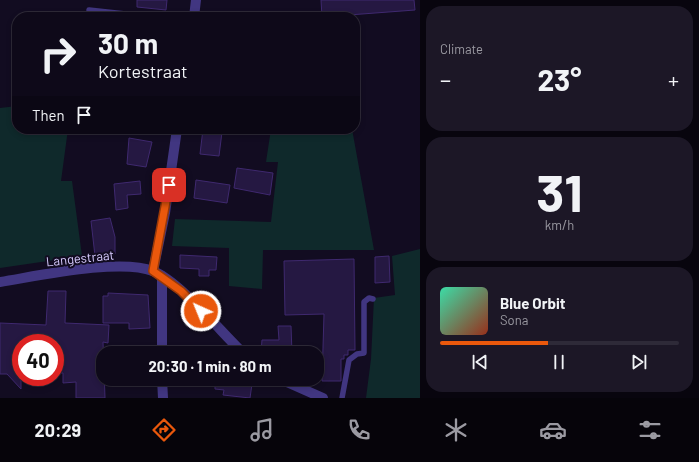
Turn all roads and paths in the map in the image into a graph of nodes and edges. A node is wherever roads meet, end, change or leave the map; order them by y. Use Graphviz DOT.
graph roads {
  1 [pos="196,0"];
  2 [pos="89,10"];
  3 [pos="107,12"];
  4 [pos="195,12"];
  5 [pos="176,134"];
  6 [pos="158,274"];
  7 [pos="0,282"];
  8 [pos="373,298"];
  9 [pos="162,346"];
  10 [pos="236,346"];
  11 [pos="162,386"];
  12 [pos="296,386"];
  13 [pos="163,398"];
  14 [pos="323,398"];
  15 [pos="342,398"];
  1 -- 4 [label="street"];
  2 -- 3 [label="lane"];
  5 -- 6 [label="street"];
  6 -- 7 [label="street, Langestraat"];
  6 -- 9 [label="street"];
  6 -- 10 [label="street, Langestraat"];
  8 -- 15 [label="lane"];
  11 -- 13 [label="street"];
  12 -- 14 [label="street"];
}
